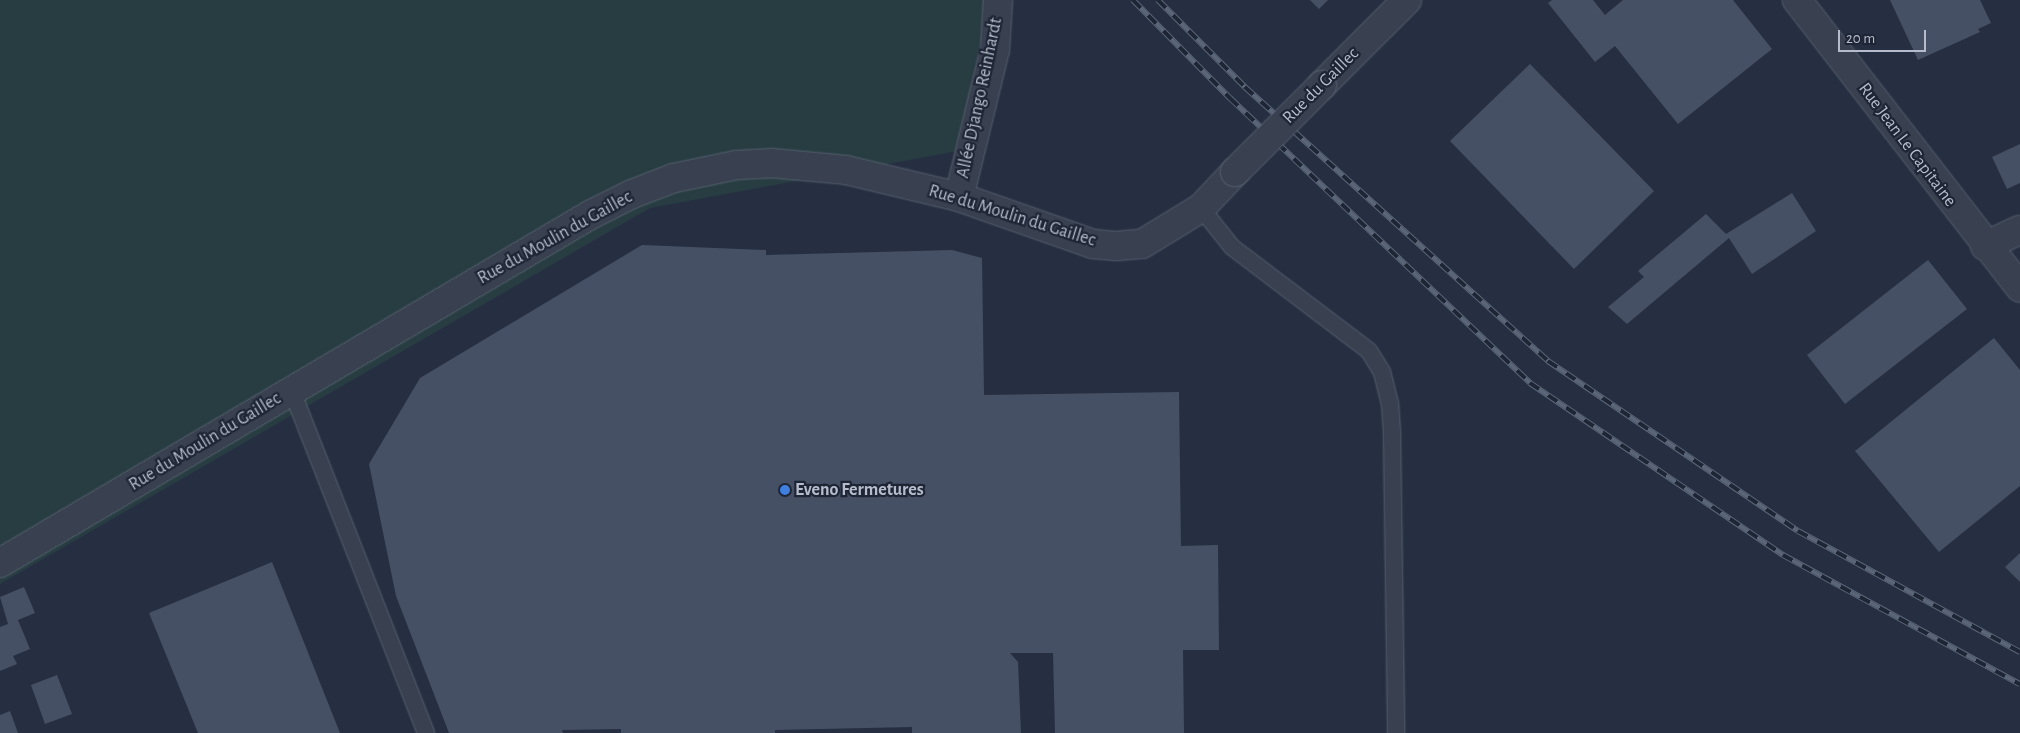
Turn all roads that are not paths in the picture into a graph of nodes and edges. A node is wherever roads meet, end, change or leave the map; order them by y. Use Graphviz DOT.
graph roads {
  1 [pos="998,0"];
  2 [pos="1407,0"];
  3 [pos="1797,0"];
  4 [pos="1235,172"];
  5 [pos="959,197"];
  6 [pos="1201,208"];
  7 [pos="2020,230"];
  8 [pos="1985,246"];
  9 [pos="2020,288"];
  10 [pos="292,391"];
  11 [pos="0,563"];
  12 [pos="426,733"];
  13 [pos="1396,733"];
  1 -- 5 [label="street, Allée Django Reinhardt"];
  2 -- 4 [label="street, Rue du Gaillec, bridge"];
  3 -- 8 [label="street, Rue Jean Le Capitaine"];
  4 -- 6 [label="street, Rue du Moulin du Gaillec"];
  5 -- 6 [label="street, Rue du Moulin du Gaillec"];
  5 -- 10 [label="street, Rue du Moulin du Gaillec"];
  6 -- 13 [label="lane"];
  7 -- 8 [label="street"];
  8 -- 9 [label="street, Rue Jean Le Capitaine"];
  10 -- 11 [label="street, Rue du Moulin du Gaillec"];
  10 -- 12 [label="lane"];
}
